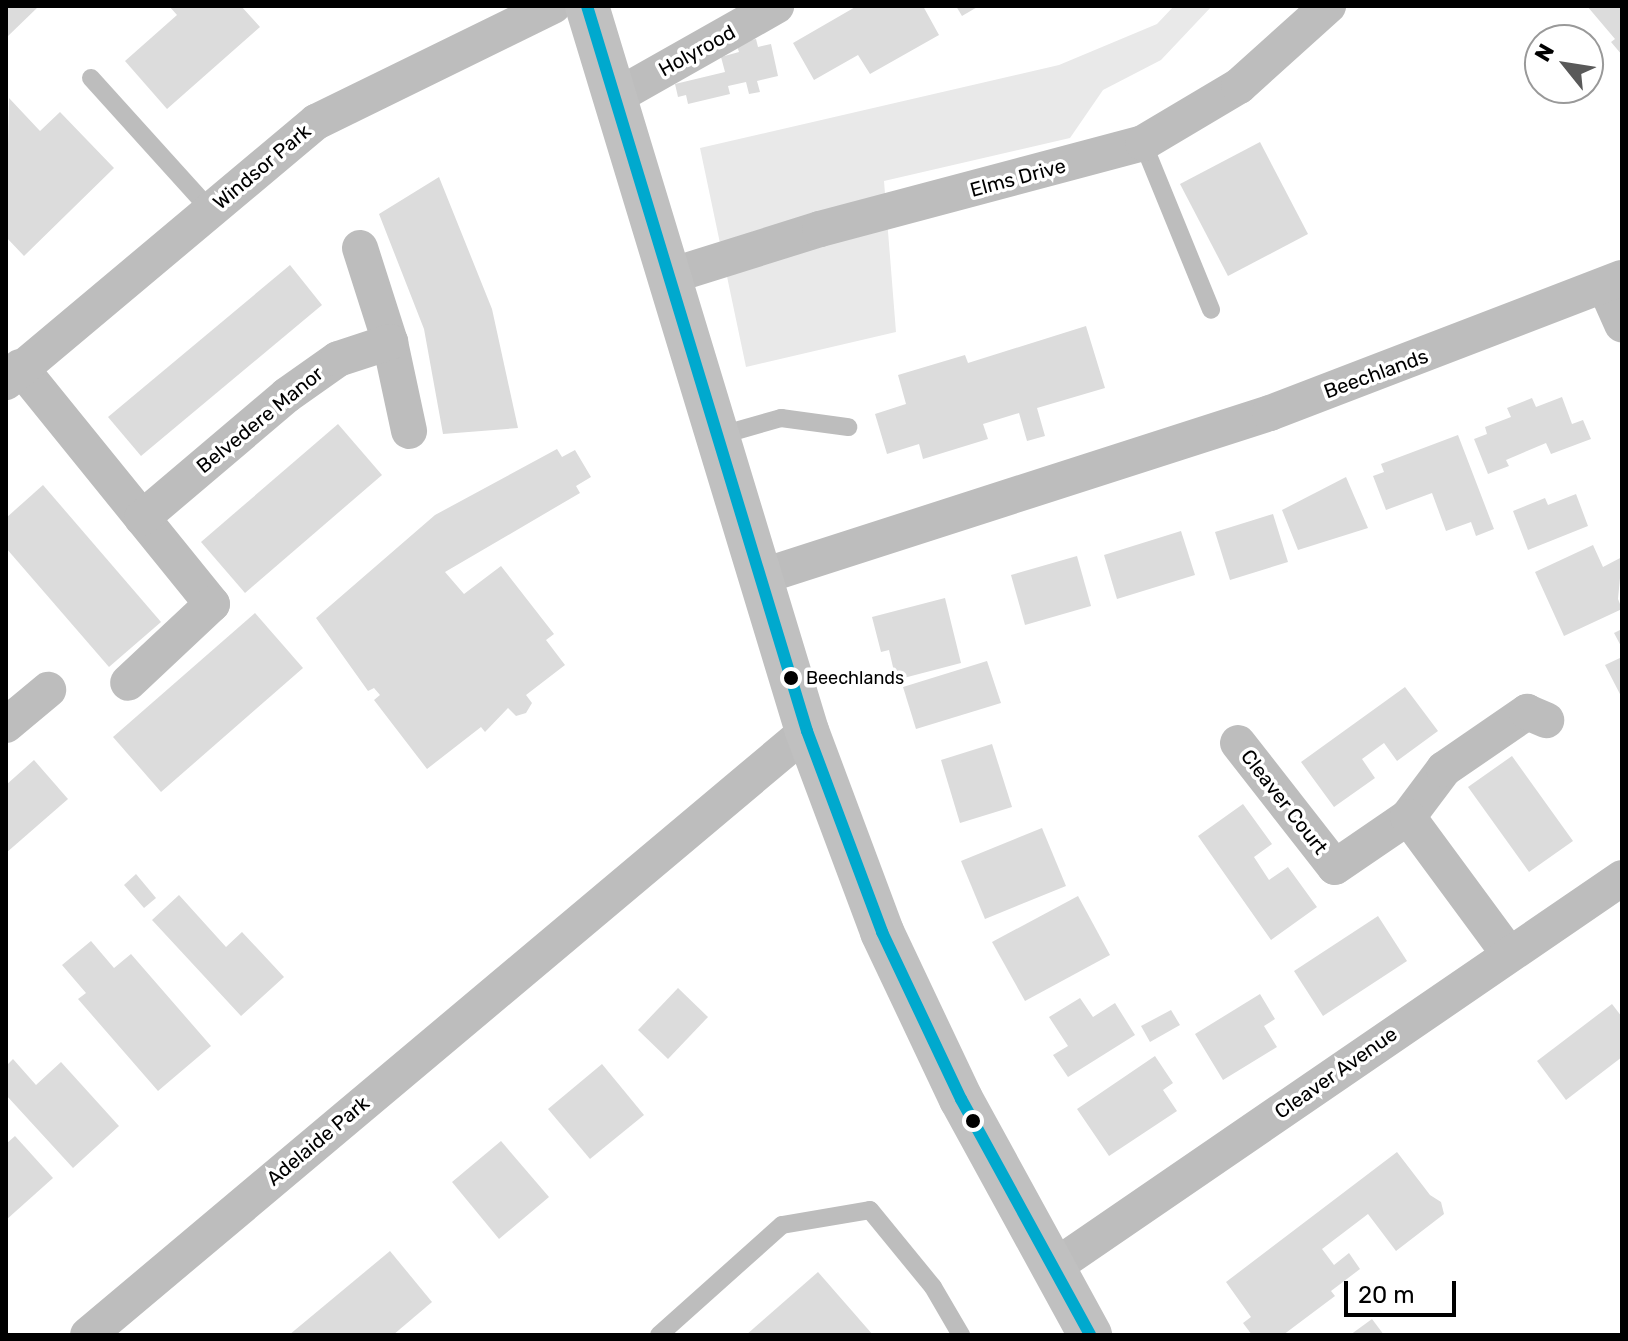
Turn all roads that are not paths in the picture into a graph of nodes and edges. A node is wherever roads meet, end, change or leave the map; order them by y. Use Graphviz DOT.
graph roads {
  1 [pos="553,6"];
  2 [pos="587,6"];
  3 [pos="776,6"];
  4 [pos="1328,6"];
  5 [pos="91,78"];
  6 [pos="617,96"];
  7 [pos="1143,143"];
  8 [pos="211,211"];
  9 [pos="360,248"];
  10 [pos="670,276"];
  11 [pos="1614,282"];
  12 [pos="1211,310"];
  13 [pos="1622,324"];
  14 [pos="390,342"];
  15 [pos="13,375"];
  16 [pos="848,427"];
  17 [pos="409,431"];
  18 [pos="718,436"];
  19 [pos="142,518"];
  20 [pos="760,577"];
  21 [pos="128,683"];
  22 [pos="48,690"];
  23 [pos="1546,720"];
  24 [pos="6,725"];
  25 [pos="807,731"];
  26 [pos="1238,743"];
  27 [pos="1408,817"];
  28 [pos="1622,878"];
  29 [pos="1509,954"];
  30 [pos="1051,1269"];
  31 [pos="88,1335"];
  32 [pos="659,1335"];
  33 [pos="961,1335"];
  34 [pos="1090,1335"];
  1 -- 8 [label="street, Windsor Park"];
  2 -- 6 [label="main road"];
  3 -- 6 [label="street, Holyrood"];
  4 -- 7 [label="street, Elms Drive"];
  5 -- 8 [label="lane"];
  6 -- 10 [label="main road"];
  7 -- 10 [label="street, Elms Drive"];
  7 -- 12 [label="lane"];
  8 -- 15 [label="street, Windsor Park"];
  9 -- 14 [label="street"];
  10 -- 18 [label="main road"];
  11 -- 13 [label="street"];
  11 -- 20 [label="street, Beechlands"];
  14 -- 17 [label="street"];
  14 -- 19 [label="street, Belvedere Manor"];
  15 -- 19 [label="street"];
  16 -- 18 [label="lane"];
  18 -- 20 [label="main road"];
  19 -- 21 [label="street"];
  20 -- 25 [label="main road"];
  22 -- 24 [label="street"];
  23 -- 27 [label="street, Cleaver Court"];
  25 -- 30 [label="main road"];
  25 -- 31 [label="street, Adelaide Park"];
  26 -- 27 [label="street, Cleaver Court"];
  27 -- 29 [label="street"];
  28 -- 29 [label="street, Cleaver Avenue"];
  29 -- 30 [label="street, Cleaver Avenue"];
  30 -- 34 [label="main road"];
  32 -- 33 [label="lane"];
}
